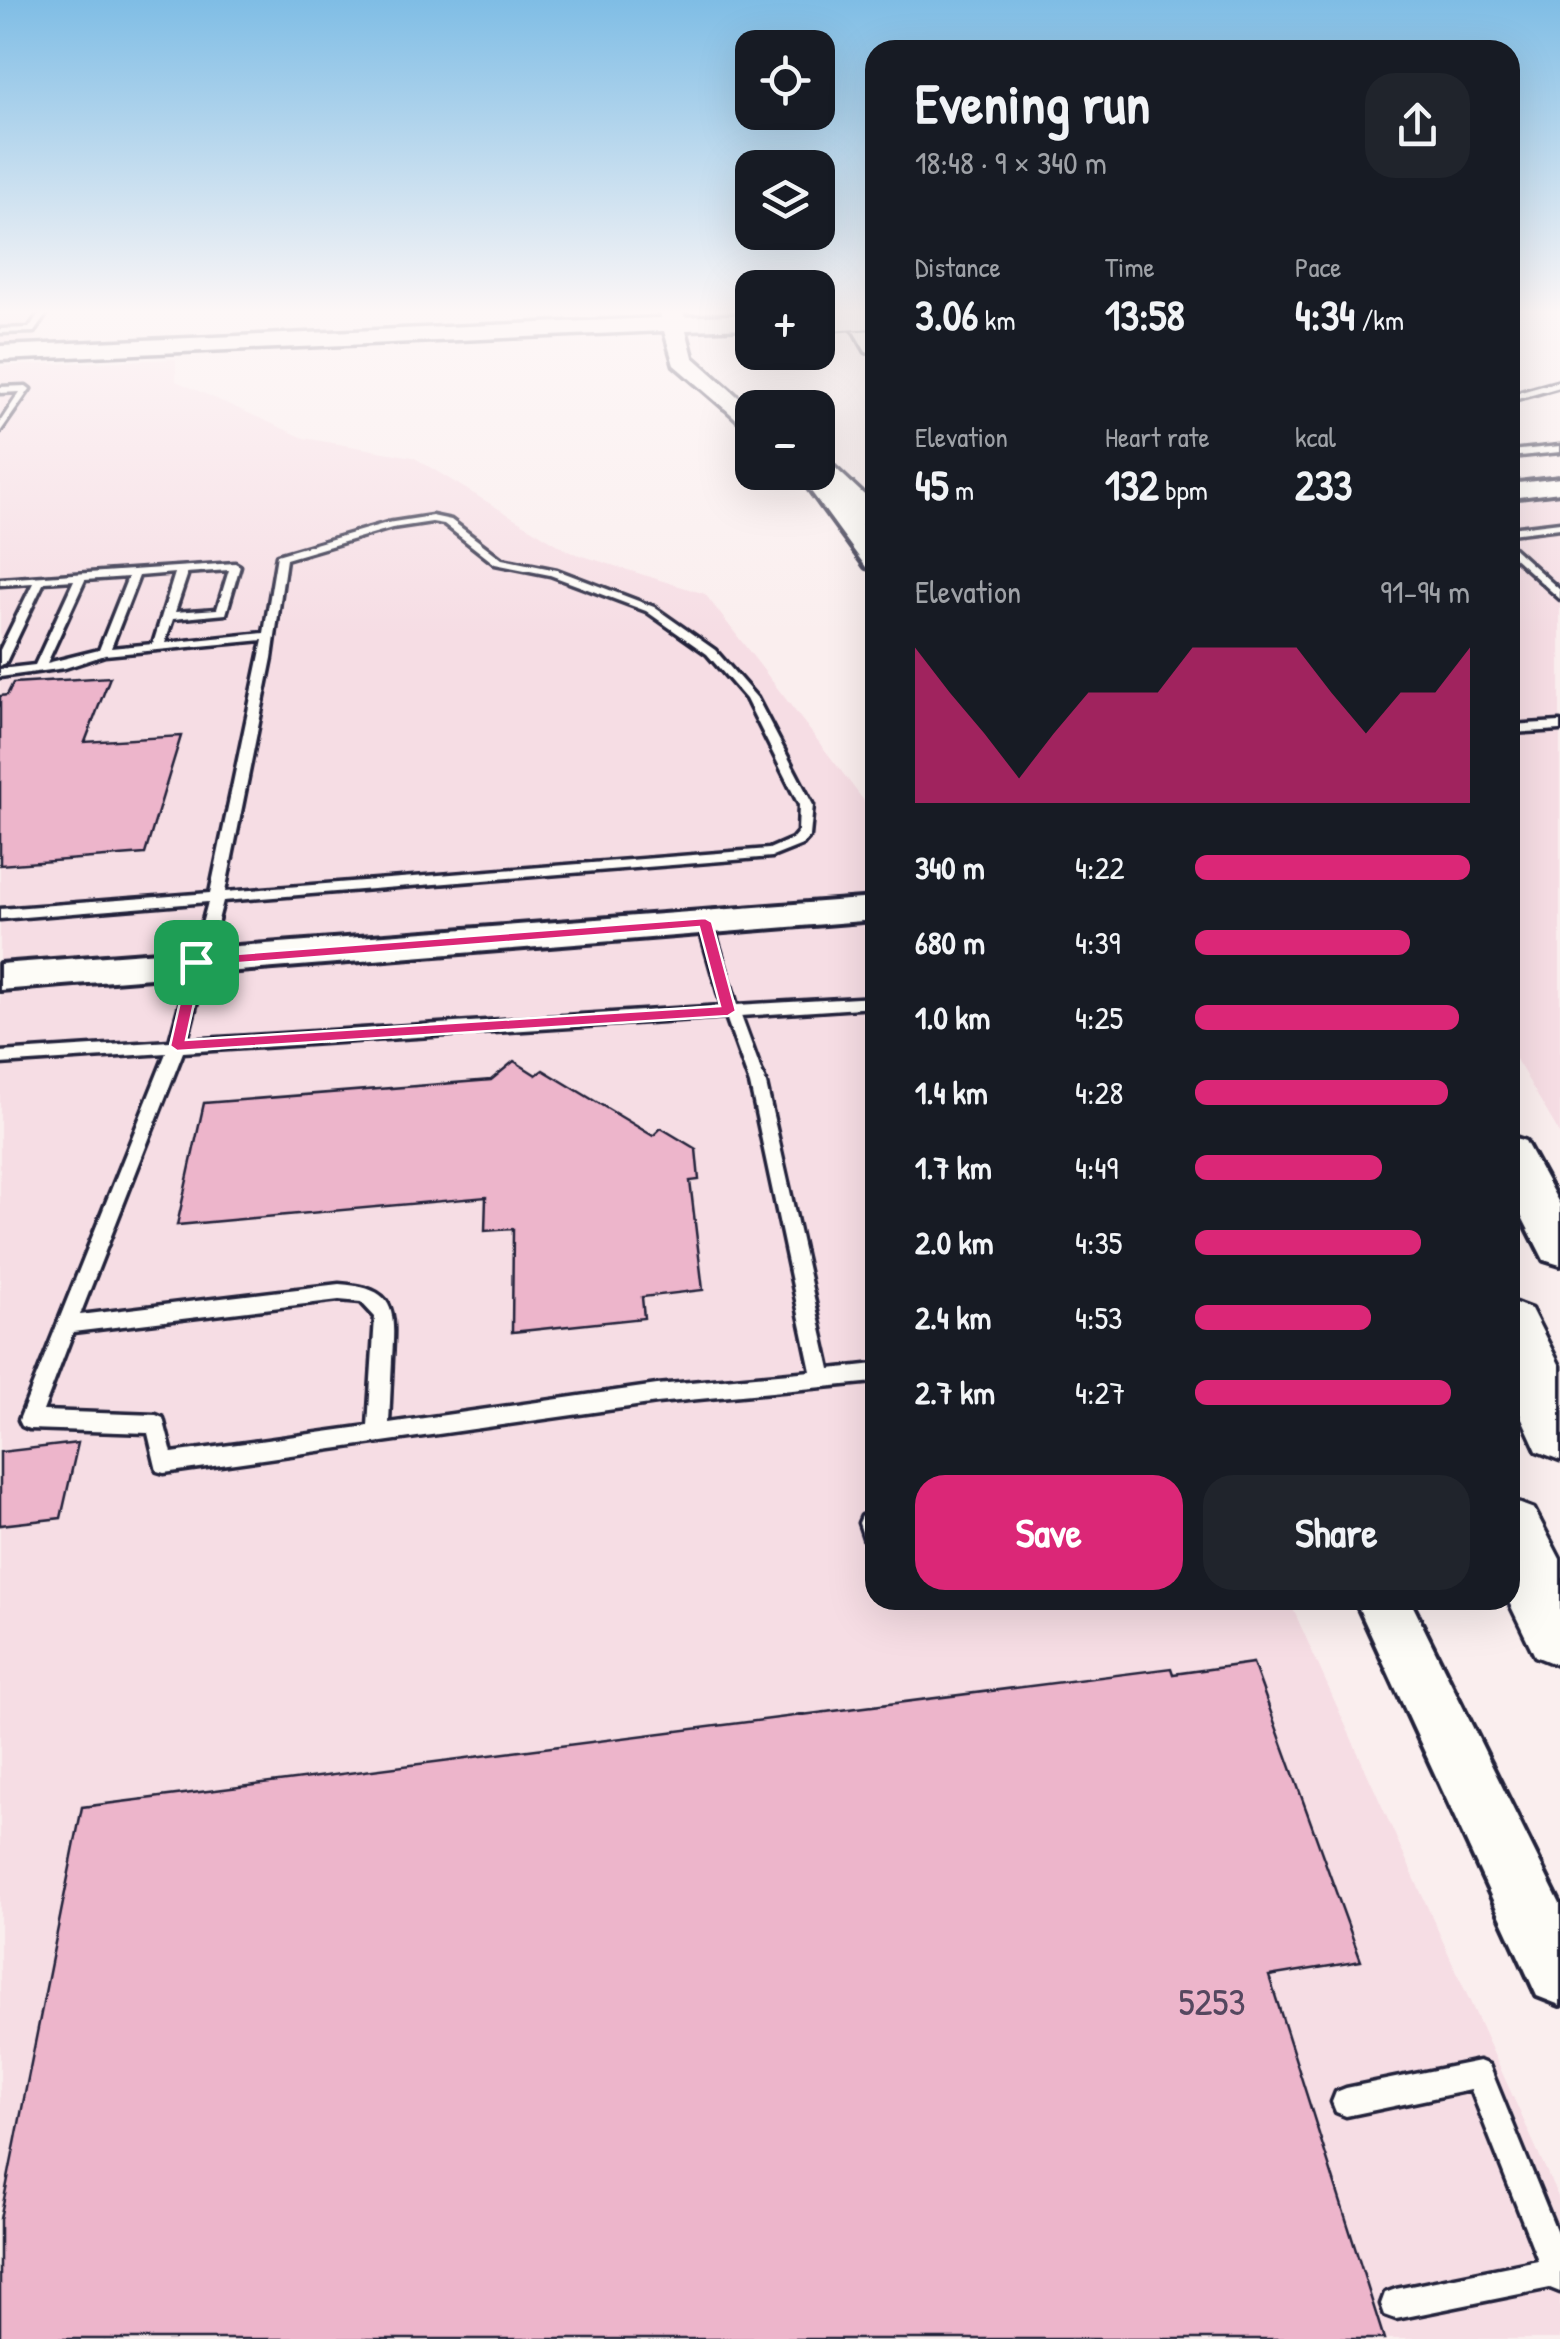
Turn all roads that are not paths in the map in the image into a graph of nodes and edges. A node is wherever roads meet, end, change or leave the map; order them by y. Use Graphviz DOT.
graph roads {
  1 [pos="1560,449"];
  2 [pos="1520,453"];
  3 [pos="835,484"];
  4 [pos="1560,484"];
  5 [pos="822,490"];
  6 [pos="1520,490"];
  7 [pos="865,513"];
  8 [pos="1560,525"];
  9 [pos="1520,530"];
  10 [pos="865,548"];
  11 [pos="1520,558"];
  12 [pos="179,570"];
  13 [pos="135,572"];
  14 [pos="82,576"];
  15 [pos="40,579"];
  16 [pos="0,582"];
  17 [pos="1560,596"];
  18 [pos="168,616"];
  19 [pos="269,636"];
  20 [pos="158,646"];
  21 [pos="104,652"];
  22 [pos="0,662"];
  23 [pos="39,668"];
  24 [pos="0,673"];
  25 [pos="1560,726"];
  26 [pos="1520,728"];
  27 [pos="217,895"];
  28 [pos="865,911"];
  29 [pos="0,914"];
  30 [pos="705,922"];
  31 [pos="196,962"];
  32 [pos="0,977"];
  33 [pos="865,1003"];
  34 [pos="728,1011"];
  35 [pos="177,1046"];
  36 [pos="0,1058"];
  37 [pos="1520,1171"];
  38 [pos="1560,1247"];
  39 [pos="66,1325"];
  40 [pos="1520,1348"];
  41 [pos="1520,1366"];
  42 [pos="865,1374"];
  43 [pos="822,1378"];
  44 [pos="378,1434"];
  45 [pos="1560,1434"];
  46 [pos="1520,1552"];
  47 [pos="1387,1610"];
  48 [pos="1560,1630"];
  49 [pos="1560,1972"];
  50 [pos="1346,2102"];
  51 [pos="1559,2273"];
  52 [pos="1396,2304"];
  1 -- 2 [label="lane"];
  3 -- 7 [label="highway"];
  4 -- 6 [label="street"];
  5 -- 10 [label="street"];
  8 -- 9 [label="lane"];
  11 -- 17 [label="lane"];
  12 -- 13 [label="lane"];
  12 -- 18 [label="lane"];
  12 -- 18 [label="lane"];
  13 -- 14 [label="lane"];
  13 -- 21 [label="lane"];
  14 -- 15 [label="lane"];
  14 -- 23 [label="lane"];
  15 -- 16 [label="lane"];
  15 -- 22 [label="lane"];
  18 -- 20 [label="lane"];
  19 -- 20 [label="lane"];
  19 -- 27 [label="lane"];
  19 -- 27 [label="lane"];
  20 -- 21 [label="lane"];
  21 -- 23 [label="lane"];
  23 -- 24 [label="lane"];
  25 -- 26 [label="lane"];
  27 -- 29 [label="lane"];
  27 -- 31 [label="lane"];
  28 -- 30 [label="street"];
  30 -- 31 [label="street"];
  30 -- 34 [label="lane"];
  31 -- 32 [label="street"];
  31 -- 35 [label="lane"];
  33 -- 34 [label="lane"];
  34 -- 35 [label="lane"];
  34 -- 43 [label="lane"];
  35 -- 36 [label="lane"];
  35 -- 39 [label="lane"];
  37 -- 38 [label="street"];
  39 -- 44 [label="lane"];
  39 -- 44 [label="lane"];
  40 -- 45 [label="highway"];
  41 -- 45 [label="highway"];
  42 -- 43 [label="lane"];
  43 -- 44 [label="lane"];
  46 -- 48 [label="highway"];
  47 -- 49 [label="street"];
  50 -- 51 [label="lane"];
  51 -- 52 [label="lane"];
}
